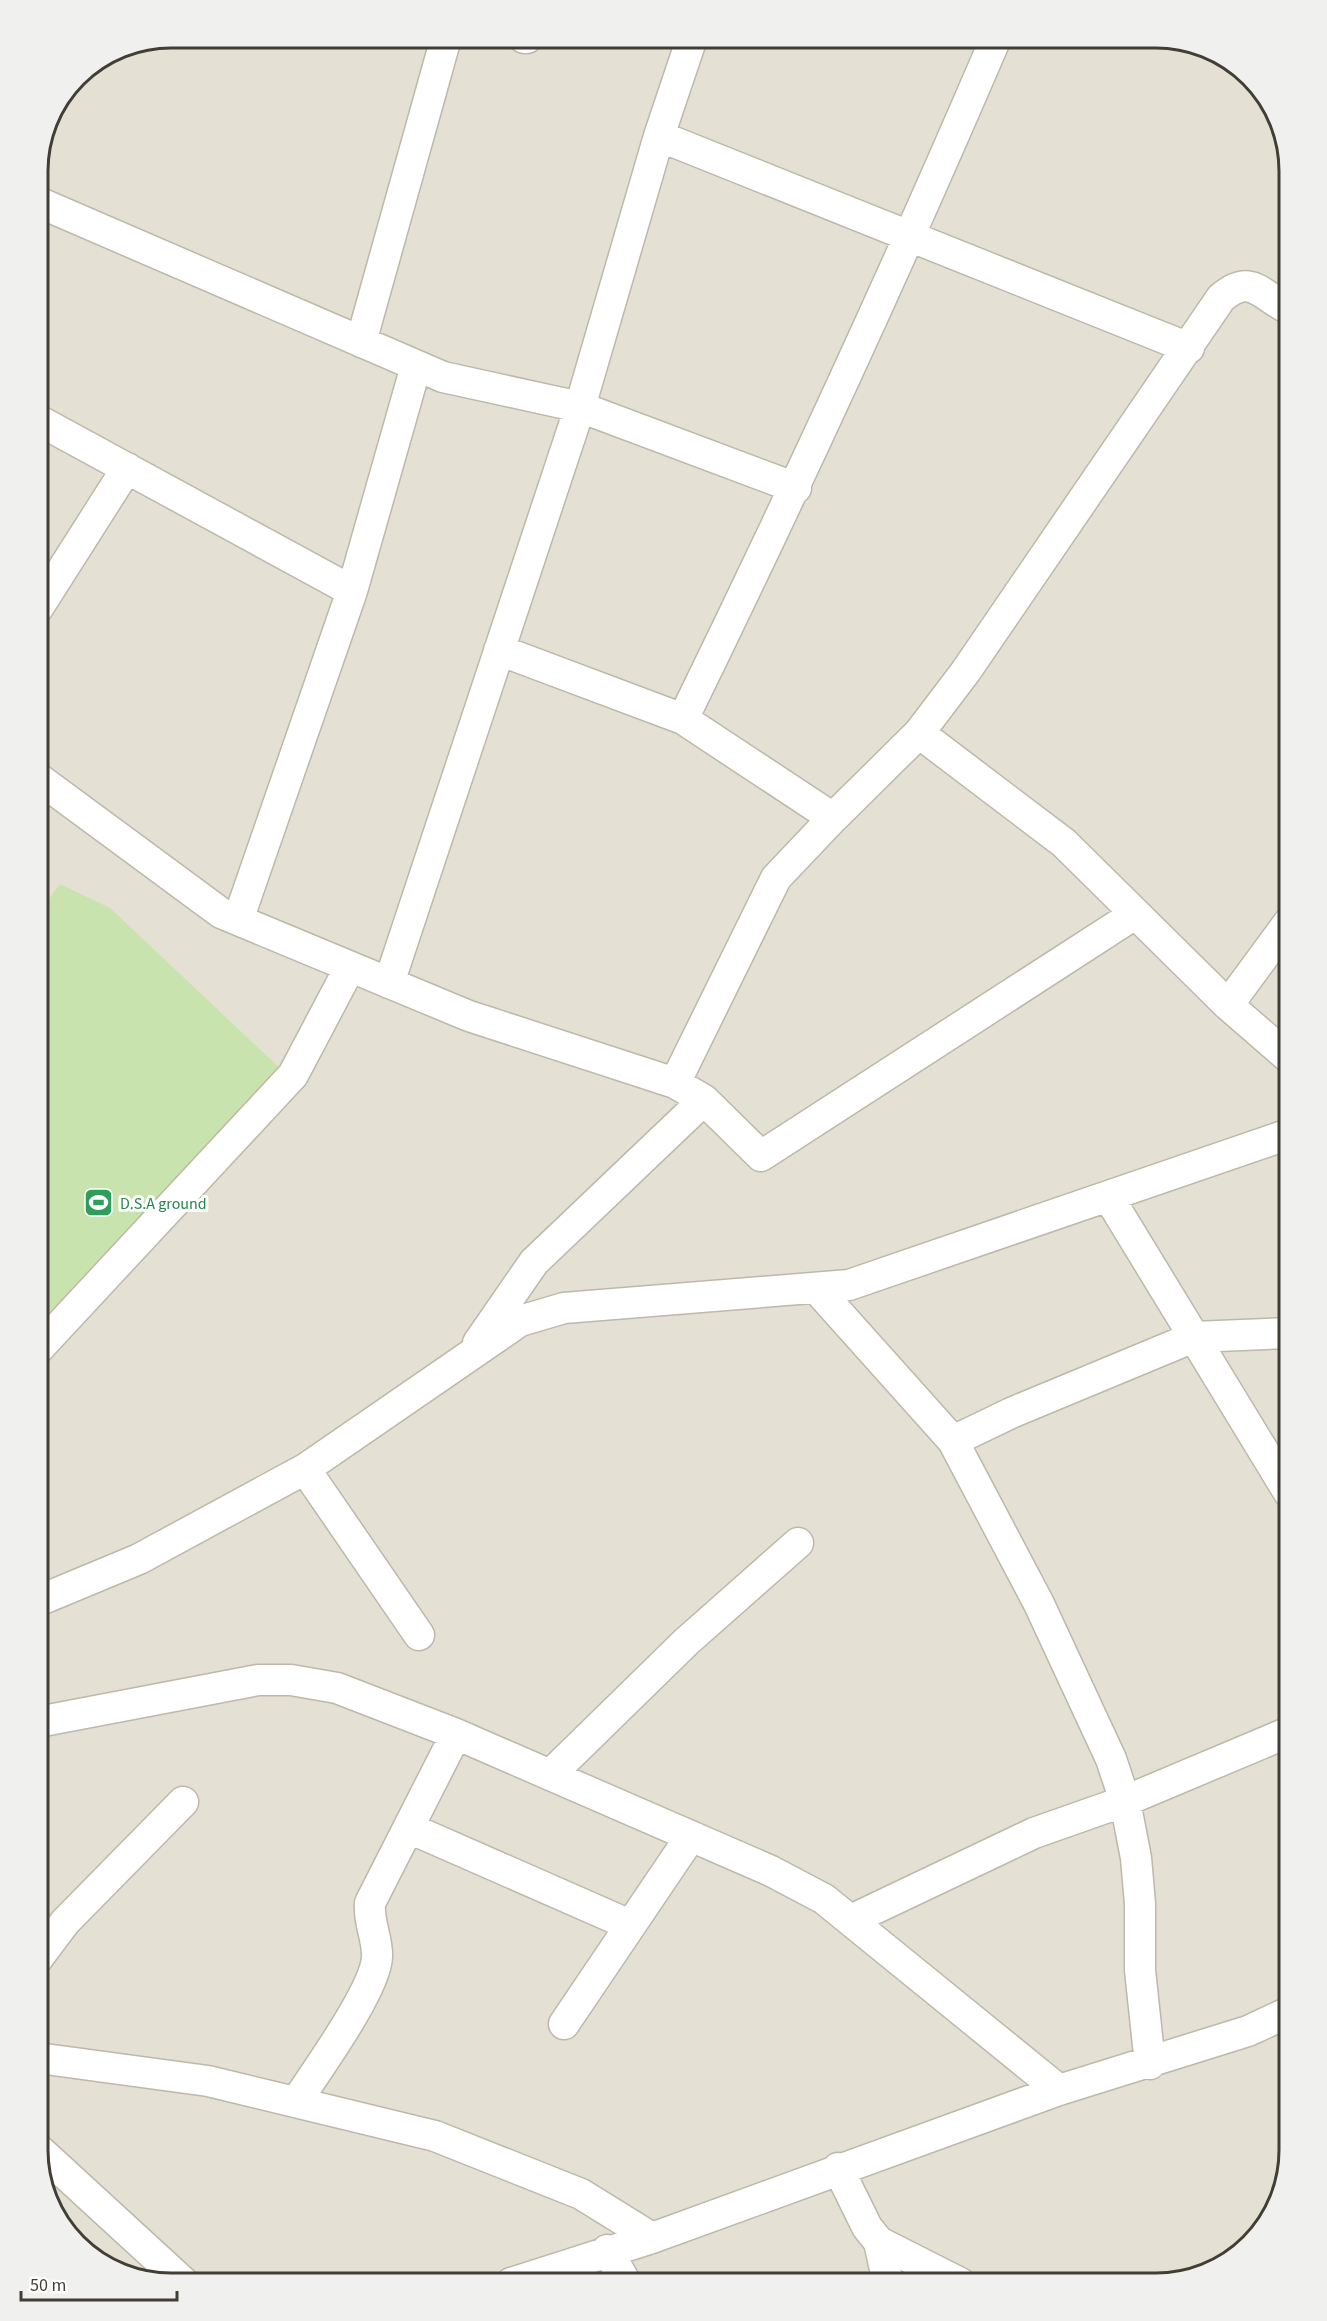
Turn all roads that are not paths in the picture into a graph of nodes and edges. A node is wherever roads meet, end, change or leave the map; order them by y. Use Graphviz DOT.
graph roads {
  1 [pos="443,48"];
  2 [pos="689,48"];
  3 [pos="992,48"];
  4 [pos="659,136"];
  5 [pos="48,206"];
  6 [pos="911,235"];
  7 [pos="1279,303"];
  8 [pos="361,342"];
  9 [pos="1189,348"];
  10 [pos="416,366"];
  11 [pos="580,407"];
  12 [pos="48,425"];
  13 [pos="127,468"];
  14 [pos="796,488"];
  15 [pos="352,591"];
  16 [pos="48,592"];
  17 [pos="499,650"];
  18 [pos="683,719"];
  19 [pos="919,733"];
  20 [pos="48,785"];
  21 [pos="832,818"];
  22 [pos="1135,914"];
  23 [pos="238,920"];
  24 [pos="1279,937"];
  25 [pos="350,967"];
  26 [pos="390,983"];
  27 [pos="1228,1005"];
  28 [pos="1279,1049"];
  29 [pos="675,1083"];
  30 [pos="704,1100"];
  31 [pos="1279,1138"];
  32 [pos="1108,1196"];
  33 [pos="817,1289"];
  34 [pos="1279,1333"];
  35 [pos="1194,1337"];
  36 [pos="48,1338"];
  37 [pos="471,1355"];
  38 [pos="953,1441"];
  39 [pos="305,1469"];
  40 [pos="1279,1475"];
  41 [pos="798,1543"];
  42 [pos="48,1597"];
  43 [pos="419,1635"];
  44 [pos="48,1720"];
  45 [pos="456,1734"];
  46 [pos="1279,1737"];
  47 [pos="550,1775"];
  48 [pos="1125,1801"];
  49 [pos="183,1802"];
  50 [pos="409,1828"];
  51 [pos="691,1836"];
  52 [pos="851,1920"];
  53 [pos="630,1925"];
  54 [pos="48,1945"];
  55 [pos="1279,2017"];
  56 [pos="564,2024"];
  57 [pos="48,2059"];
  58 [pos="1150,2064"];
  59 [pos="1059,2090"];
  60 [pos="296,2102"];
  61 [pos="49,2159"];
  62 [pos="838,2169"];
  63 [pos="652,2238"];
  64 [pos="879,2242"];
  65 [pos="607,2250"];
  66 [pos="173,2273"];
  67 [pos="540,2273"];
  68 [pos="620,2273"];
  69 [pos="886,2273"];
  70 [pos="940,2273"];
  1 -- 8 [label="street"];
  2 -- 4 [label="street"];
  3 -- 6 [label="street"];
  4 -- 6 [label="street"];
  4 -- 11 [label="street"];
  5 -- 8 [label="street"];
  6 -- 9 [label="street"];
  6 -- 14 [label="street"];
  7 -- 9 [label="street"];
  8 -- 10 [label="street"];
  9 -- 19 [label="street"];
  10 -- 11 [label="street"];
  10 -- 15 [label="street"];
  11 -- 14 [label="street"];
  11 -- 17 [label="street"];
  12 -- 13 [label="street"];
  13 -- 15 [label="street"];
  13 -- 16 [label="street"];
  14 -- 18 [label="street"];
  15 -- 23 [label="street"];
  17 -- 18 [label="street"];
  17 -- 26 [label="street"];
  18 -- 21 [label="street"];
  19 -- 21 [label="street"];
  19 -- 22 [label="street"];
  20 -- 23 [label="street"];
  21 -- 29 [label="street"];
  22 -- 27 [label="street"];
  22 -- 30 [label="street"];
  23 -- 25 [label="street"];
  24 -- 27 [label="street"];
  25 -- 26 [label="street"];
  25 -- 36 [label="street"];
  26 -- 29 [label="street"];
  27 -- 28 [label="street"];
  29 -- 30 [label="street"];
  30 -- 37 [label="street"];
  31 -- 32 [label="street"];
  32 -- 33 [label="street"];
  32 -- 35 [label="street"];
  33 -- 37 [label="street"];
  33 -- 38 [label="street"];
  34 -- 35 [label="street"];
  35 -- 38 [label="street"];
  35 -- 40 [label="street"];
  37 -- 39 [label="street"];
  38 -- 48 [label="street"];
  39 -- 42 [label="street"];
  39 -- 43 [label="street"];
  41 -- 47 [label="street"];
  44 -- 45 [label="street"];
  45 -- 47 [label="street"];
  45 -- 50 [label="street"];
  46 -- 48 [label="street"];
  47 -- 51 [label="street"];
  48 -- 52 [label="street"];
  48 -- 58 [label="street"];
  49 -- 54 [label="street"];
  50 -- 53 [label="street"];
  50 -- 60 [label="street"];
  51 -- 52 [label="street"];
  51 -- 53 [label="street"];
  52 -- 59 [label="street"];
  53 -- 56 [label="street"];
  55 -- 58 [label="street"];
  57 -- 60 [label="street"];
  58 -- 59 [label="street"];
  59 -- 62 [label="street"];
  60 -- 63 [label="street"];
  61 -- 66 [label="street"];
  62 -- 63 [label="street"];
  62 -- 64 [label="street"];
  63 -- 65 [label="street"];
  64 -- 69 [label="street"];
  64 -- 70 [label="street"];
  65 -- 67 [label="street"];
  65 -- 68 [label="street"];
}
